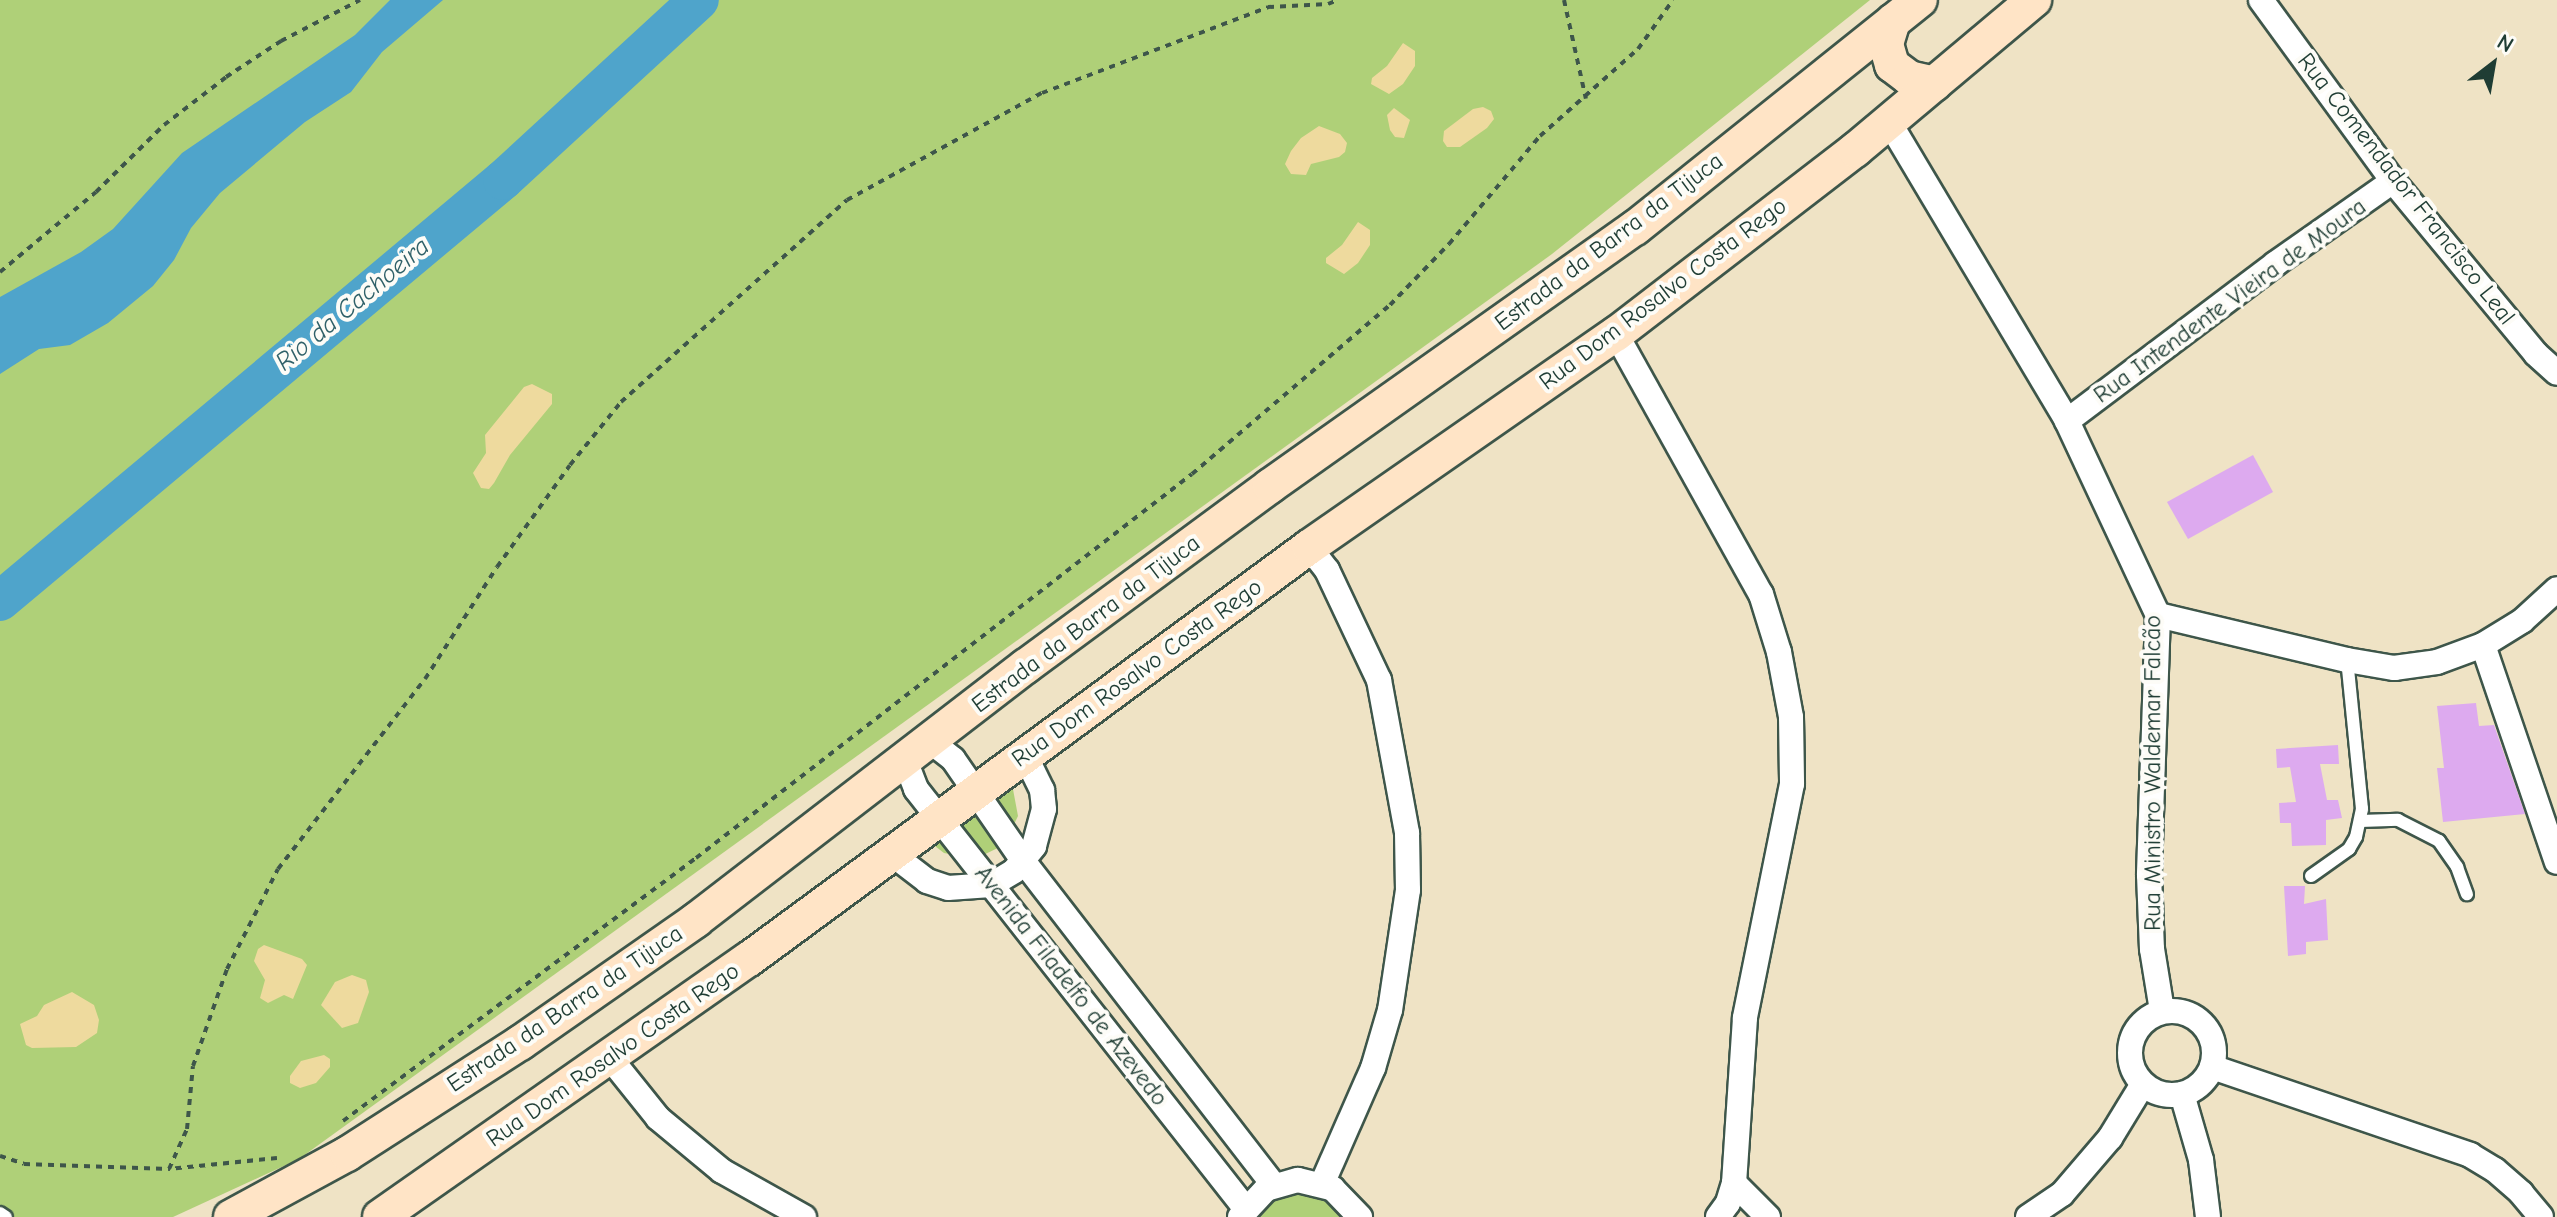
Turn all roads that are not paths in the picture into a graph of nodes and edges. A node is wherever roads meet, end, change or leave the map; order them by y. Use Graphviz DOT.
graph roads {
  1 [pos="1920,0"];
  2 [pos="2034,0"];
  3 [pos="2261,0"];
  4 [pos="1893,21"];
  5 [pos="1934,84"];
  6 [pos="1889,122"];
  7 [pos="2393,181"];
  8 [pos="1616,334"];
  9 [pos="2557,373"];
  10 [pos="2067,421"];
  11 [pos="1309,547"];
  12 [pos="2557,589"];
  13 [pos="2158,615"];
  14 [pos="2483,645"];
  15 [pos="2347,660"];
  16 [pos="917,751"];
  17 [pos="1025,755"];
  18 [pos="974,794"];
  19 [pos="939,819"];
  20 [pos="2360,821"];
  21 [pos="892,854"];
  22 [pos="1024,862"];
  23 [pos="2557,862"];
  24 [pos="2311,876"];
  25 [pos="991,885"];
  26 [pos="2467,894"];
  27 [pos="2162,1011"];
  28 [pos="610,1058"];
  29 [pos="2212,1067"];
  30 [pos="2143,1084"];
  31 [pos="2182,1094"];
  32 [pos="1734,1183"];
  33 [pos="1322,1184"];
  34 [pos="1274,1185"];
  35 [pos="0,1213"];
  36 [pos="1242,1213"];
  37 [pos="6,1217"];
  38 [pos="231,1217"];
  39 [pos="380,1217"];
  40 [pos="804,1217"];
  41 [pos="1360,1217"];
  42 [pos="1718,1217"];
  43 [pos="1768,1217"];
  44 [pos="2028,1217"];
  45 [pos="2208,1217"];
  46 [pos="2541,1217"];
  1 -- 4 [label="main road, Estrada da Barra da Tijuca"];
  2 -- 5 [label="main road"];
  3 -- 7 [label="street, Rua Comendador Francisco Leal"];
  4 -- 5 [label="main road"];
  4 -- 16 [label="main road, Estrada da Barra da Tijuca"];
  5 -- 6 [label="main road"];
  6 -- 8 [label="main road, Rua Dom Rosalvo Costa Rego"];
  6 -- 10 [label="street, Rua Ministro Waldemar Falcão"];
  7 -- 9 [label="street, Rua Comendador Francisco Leal"];
  7 -- 10 [label="street, Rua Intendente Vieira de Moura"];
  8 -- 11 [label="main road, Rua Dom Rosalvo Costa Rego"];
  8 -- 32 [label="street"];
  10 -- 13 [label="street, Rua Ministro Waldemar Falcão"];
  11 -- 17 [label="main road, Rua Dom Rosalvo Costa Rego"];
  11 -- 33 [label="street"];
  12 -- 14 [label="street"];
  13 -- 15 [label="street"];
  13 -- 27 [label="street, Rua Ministro Waldemar Falcão"];
  14 -- 15 [label="street"];
  14 -- 23 [label="street"];
  15 -- 20 [label="lane"];
  16 -- 18 [label="street, Avenida Filadelfo de Azevedo"];
  16 -- 19 [label="street, Avenida Filadelfo de Azevedo"];
  16 -- 38 [label="main road, Estrada da Barra da Tijuca"];
  17 -- 18 [label="main road, Rua Dom Rosalvo Costa Rego"];
  17 -- 22 [label="street"];
  18 -- 19 [label="main road, Rua Dom Rosalvo Costa Rego"];
  18 -- 22 [label="street, Avenida Filadelfo de Azevedo"];
  19 -- 21 [label="main road, Rua Dom Rosalvo Costa Rego"];
  19 -- 25 [label="street, Avenida Filadelfo de Azevedo"];
  20 -- 24 [label="lane"];
  20 -- 26 [label="lane"];
  21 -- 25 [label="street"];
  21 -- 28 [label="main road, Rua Dom Rosalvo Costa Rego"];
  22 -- 25 [label="street"];
  22 -- 34 [label="street, Avenida Filadelfo de Azevedo"];
  25 -- 36 [label="street, Avenida Filadelfo de Azevedo"];
  27 -- 29 [label="street"];
  27 -- 30 [label="street"];
  28 -- 39 [label="main road, Rua Dom Rosalvo Costa Rego"];
  28 -- 40 [label="street"];
  29 -- 31 [label="street"];
  29 -- 46 [label="street"];
  30 -- 31 [label="street"];
  30 -- 44 [label="street"];
  31 -- 45 [label="street"];
  32 -- 42 [label="street"];
  32 -- 43 [label="street"];
  33 -- 34 [label="street"];
  33 -- 41 [label="street"];
  34 -- 36 [label="street"];
  35 -- 37 [label="lane"];
}
